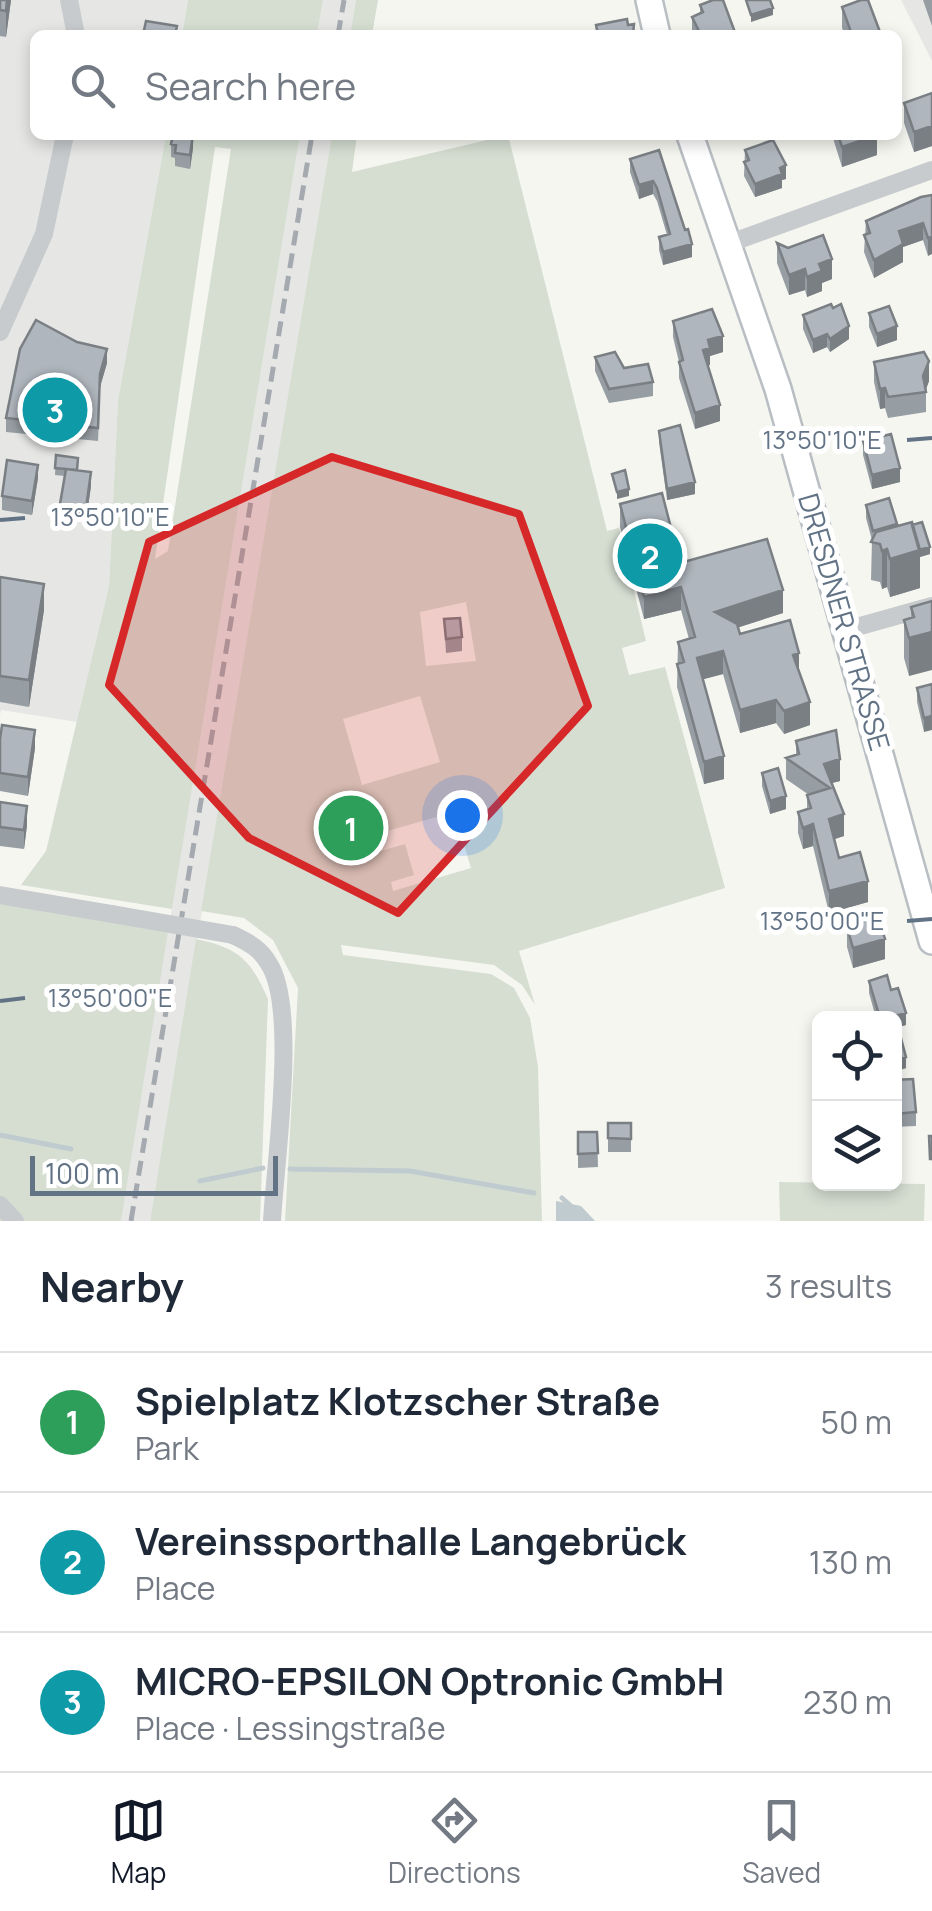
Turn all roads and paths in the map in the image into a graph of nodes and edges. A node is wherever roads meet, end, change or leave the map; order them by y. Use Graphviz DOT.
graph roads {
  1 [pos="69,0"];
  2 [pos="649,0"];
  3 [pos="75,30"];
  4 [pos="656,30"];
  5 [pos="64,140"];
  6 [pos="692,140"];
  7 [pos="932,170"];
  8 [pos="730,242"];
  9 [pos="0,332"];
  10 [pos="932,606"];
  11 [pos="846,630"];
  12 [pos="925,891"];
  13 [pos="0,896"];
  14 [pos="932,940"];
  15 [pos="0,1206"];
  16 [pos="15,1221"];
  17 [pos="272,1221"];
  1 -- 3 [label="street"];
  2 -- 4 [label="main road"];
  5 -- 9 [label="street"];
  6 -- 8 [label="main road, DRESDNER STRASSE"];
  7 -- 8 [label="street"];
  8 -- 11 [label="main road, DRESDNER STRASSE"];
  10 -- 11 [label="street"];
  11 -- 12 [label="main road, DRESDNER STRASSE"];
  12 -- 14 [label="main road, DRESDNER STRASSE"];
  13 -- 17 [label="street, bridge"];
  15 -- 16 [label="street"];
}
